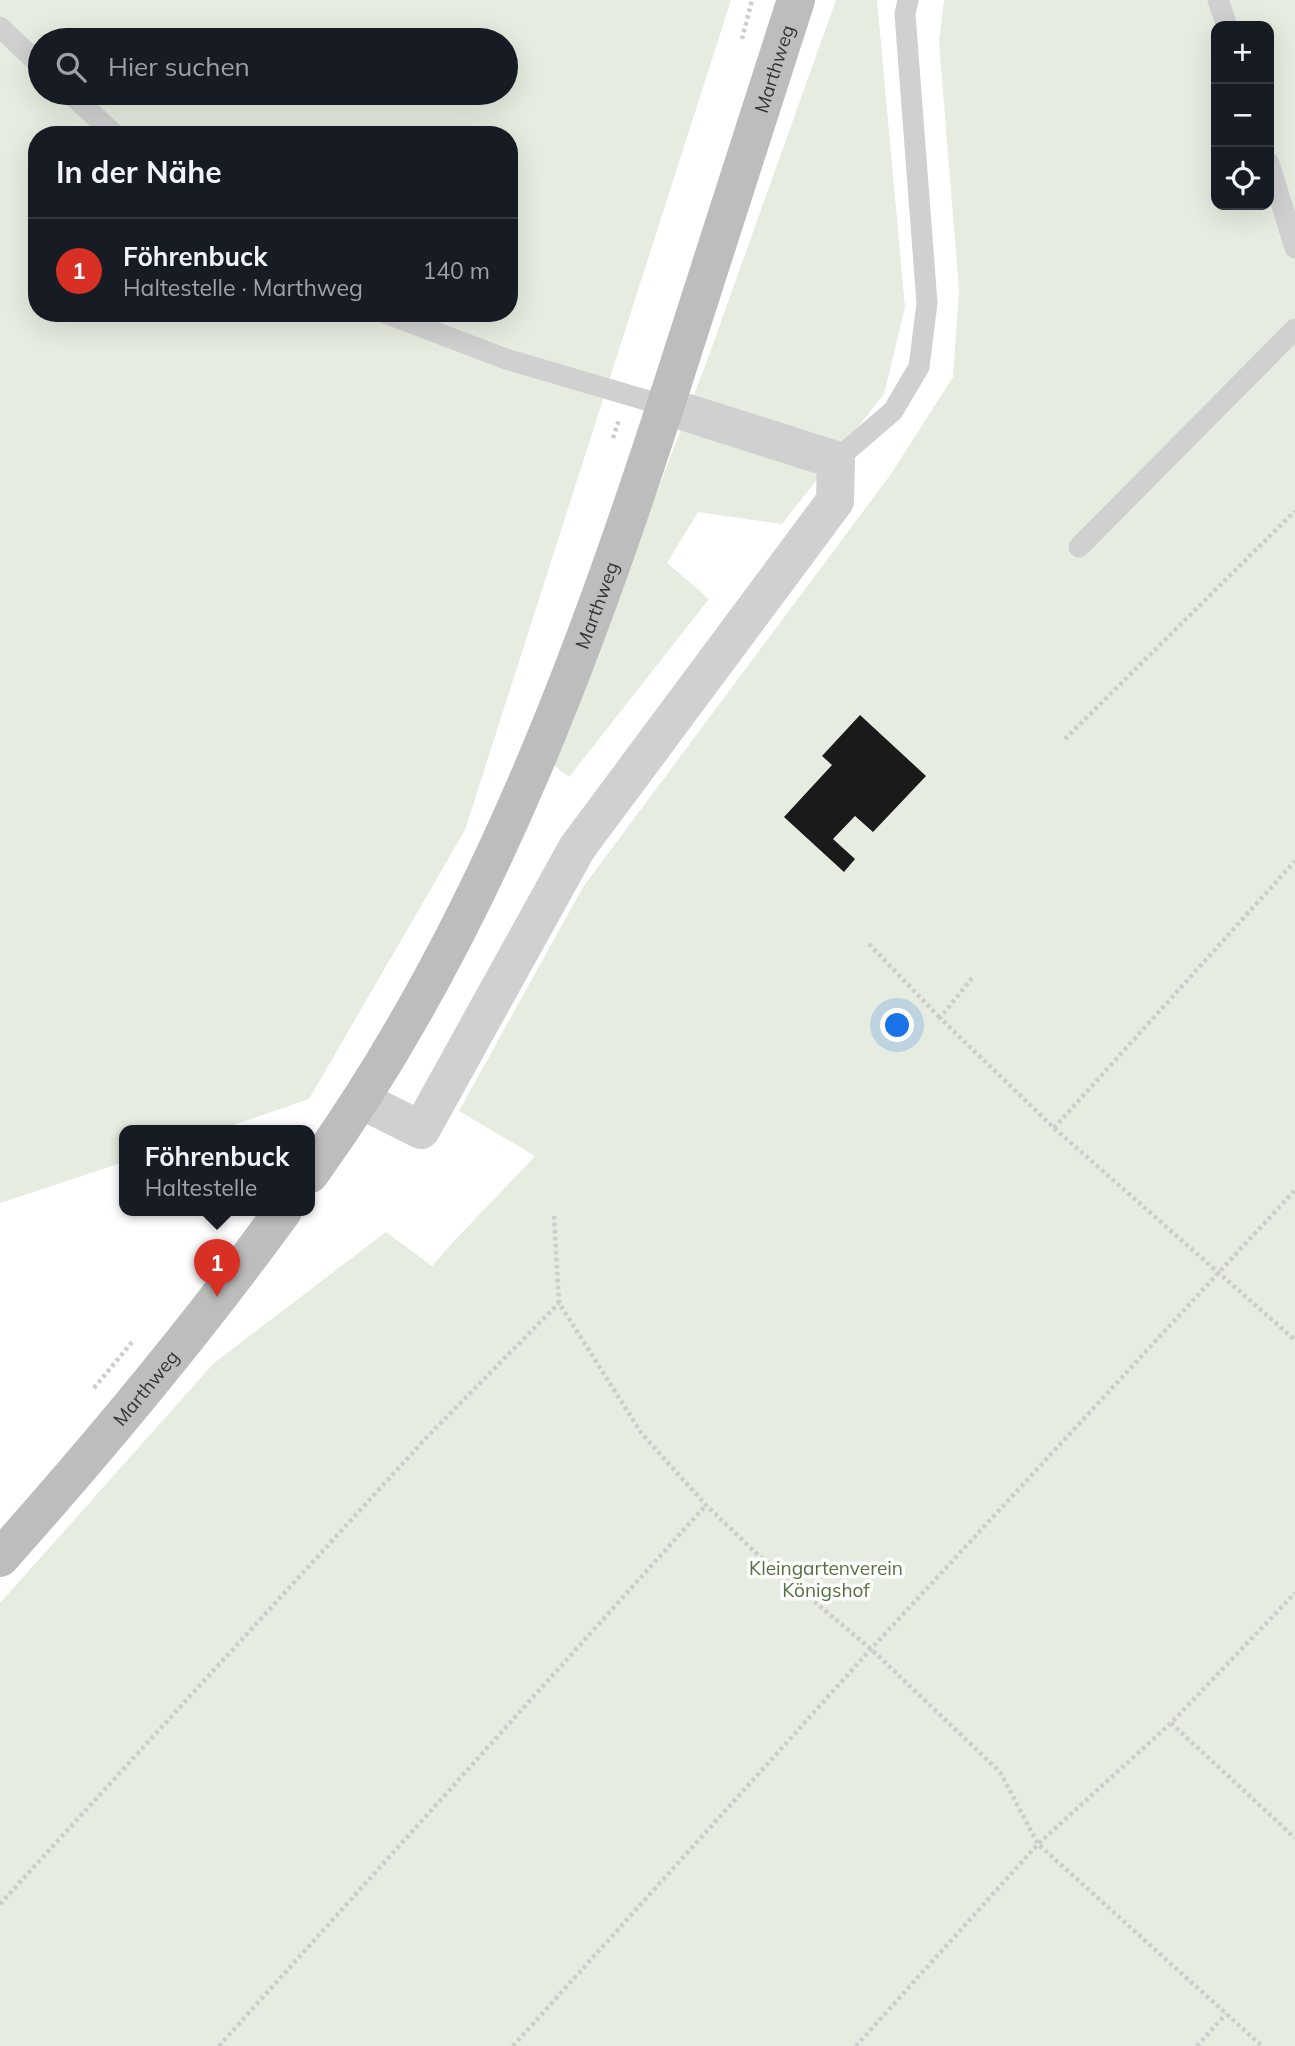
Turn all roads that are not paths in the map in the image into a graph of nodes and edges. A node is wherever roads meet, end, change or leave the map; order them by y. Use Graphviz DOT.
graph roads {
  1 [pos="796,0"];
  2 [pos="908,0"];
  3 [pos="1218,0"];
  4 [pos="1225,21"];
  5 [pos="0,27"];
  6 [pos="28,54"];
  7 [pos="83,105"];
  8 [pos="105,126"];
  9 [pos="1274,179"];
  10 [pos="1295,248"];
  11 [pos="409,322"];
  12 [pos="1295,329"];
  13 [pos="666,406"];
  14 [pos="836,460"];
  15 [pos="1079,547"];
  16 [pos="361,1100"];
  17 [pos="315,1167"];
  18 [pos="279,1216"];
  19 [pos="0,1558"];
  1 -- 13 [label="main road, Marthweg"];
  2 -- 14 [label="lane"];
  3 -- 4 [label="lane"];
  5 -- 6 [label="lane"];
  7 -- 8 [label="lane"];
  9 -- 10 [label="lane"];
  11 -- 13 [label="lane"];
  12 -- 15 [label="lane"];
  13 -- 14 [label="street"];
  13 -- 16 [label="main road, Marthweg"];
  14 -- 16 [label="street"];
  16 -- 17 [label="main road, Marthweg"];
  18 -- 19 [label="main road, Marthweg"];
}
